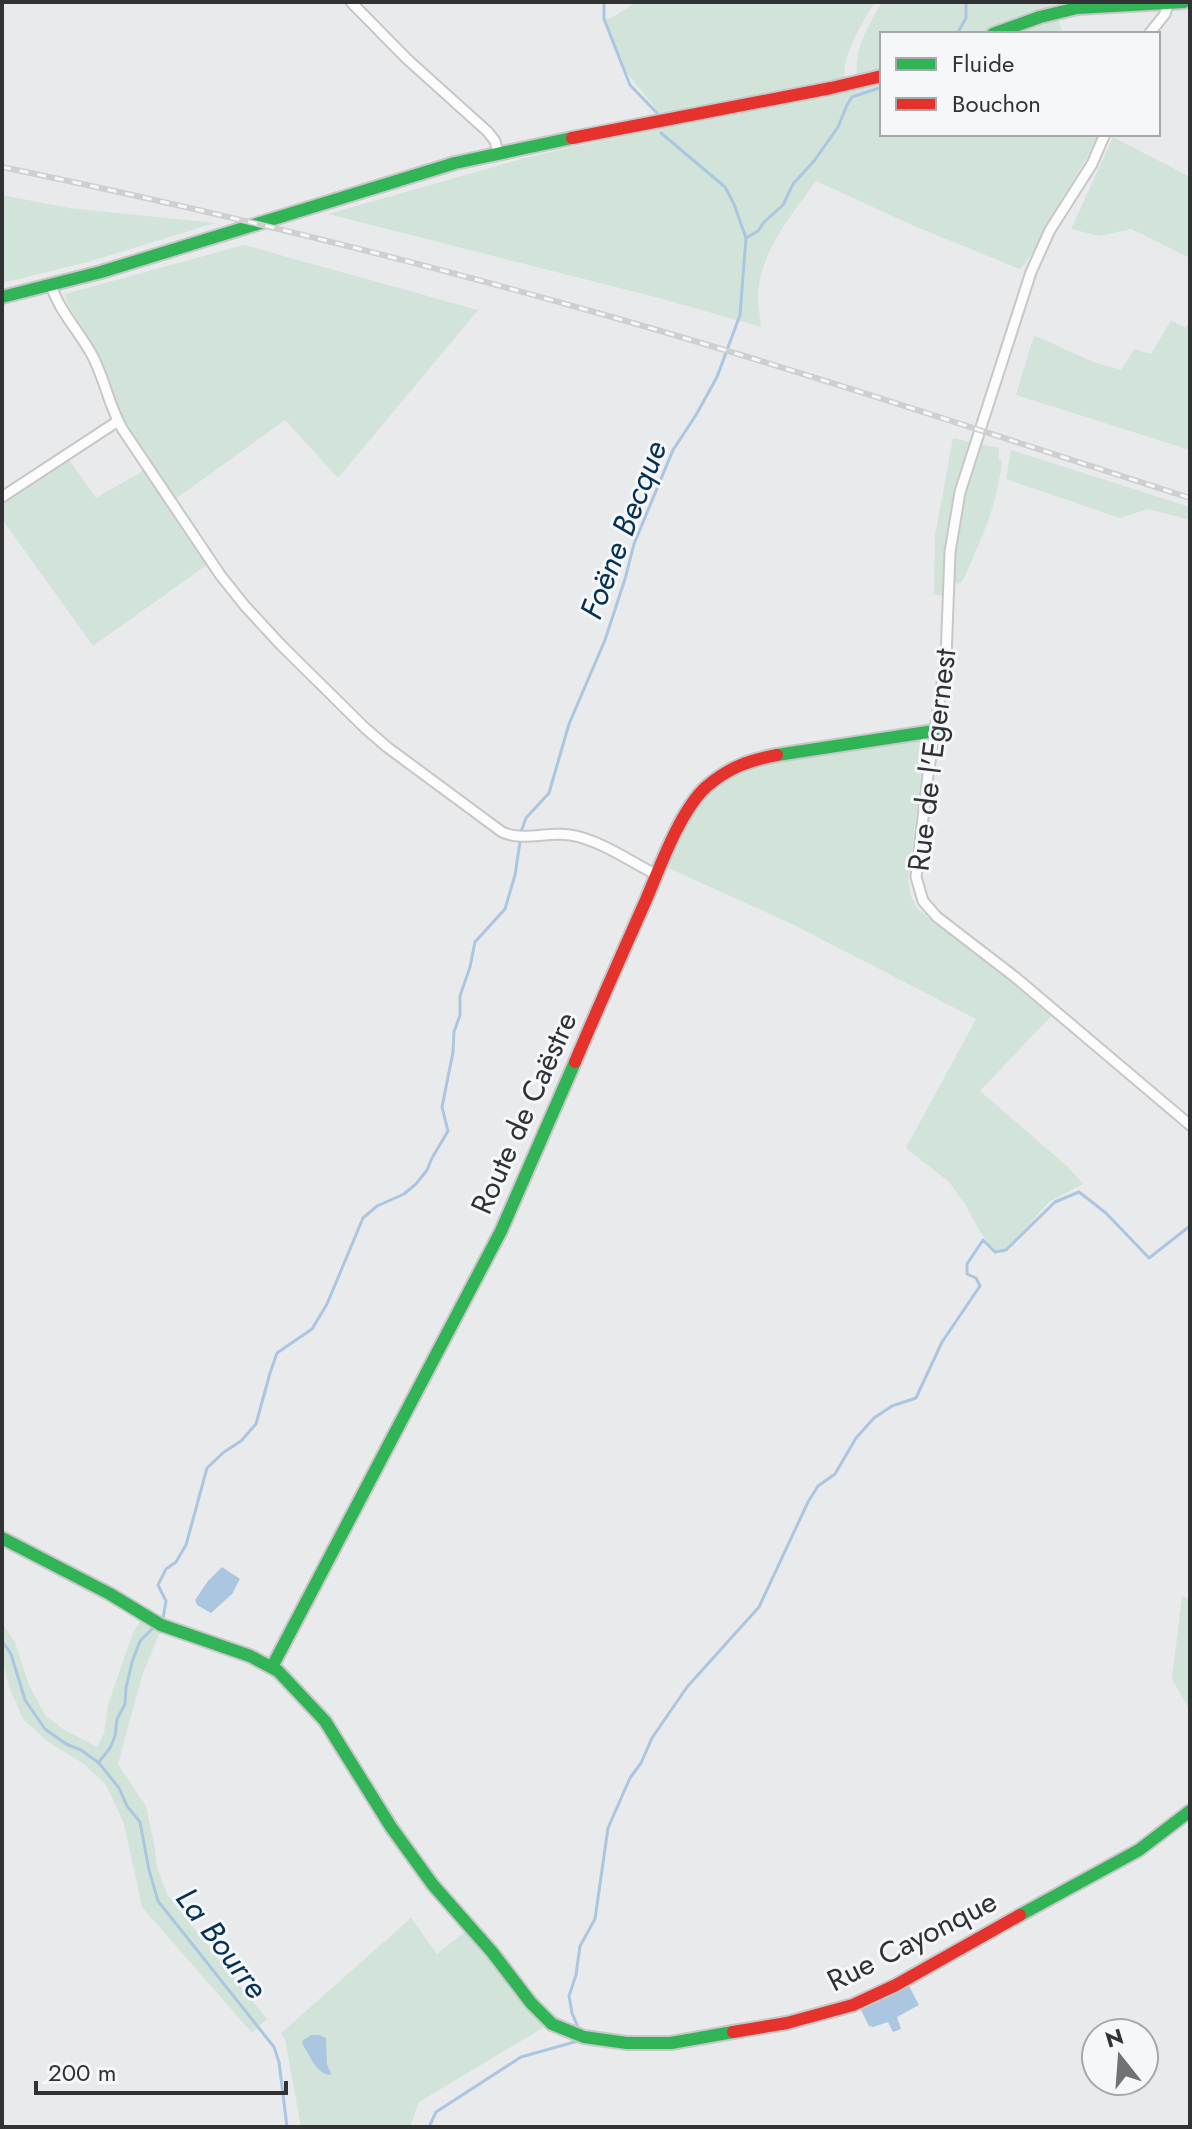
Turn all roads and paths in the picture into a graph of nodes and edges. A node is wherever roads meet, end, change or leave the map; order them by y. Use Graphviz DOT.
graph roads {
  1 [pos="351,2"];
  2 [pos="1184,2"];
  3 [pos="1168,5"];
  4 [pos="998,32"];
  5 [pos="1151,32"];
  6 [pos="880,76"];
  7 [pos="1104,136"];
  8 [pos="498,153"];
  9 [pos="51,285"];
  10 [pos="2,297"];
  11 [pos="118,421"];
  12 [pos="2,497"];
  13 [pos="934,731"];
  14 [pos="655,874"];
  15 [pos="1190,1125"];
  16 [pos="2,1538"];
  17 [pos="272,1667"];
  18 [pos="1190,1811"];
  1 -- 8 [label="street"];
  2 -- 3 [label="street"];
  3 -- 4 [label="street"];
  3 -- 5 [label="street"];
  6 -- 8 [label="street"];
  7 -- 13 [label="street, Rue de l'Egernest"];
  8 -- 9 [label="street"];
  9 -- 10 [label="street"];
  9 -- 11 [label="street"];
  11 -- 12 [label="street"];
  11 -- 14 [label="street"];
  13 -- 14 [label="street, Route de Caëstre"];
  13 -- 15 [label="street, Rue de l'Egernest"];
  14 -- 17 [label="street, Route de Caëstre"];
  16 -- 17 [label="street, Rue Cayonque"];
  17 -- 18 [label="street, Rue Cayonque"];
}
